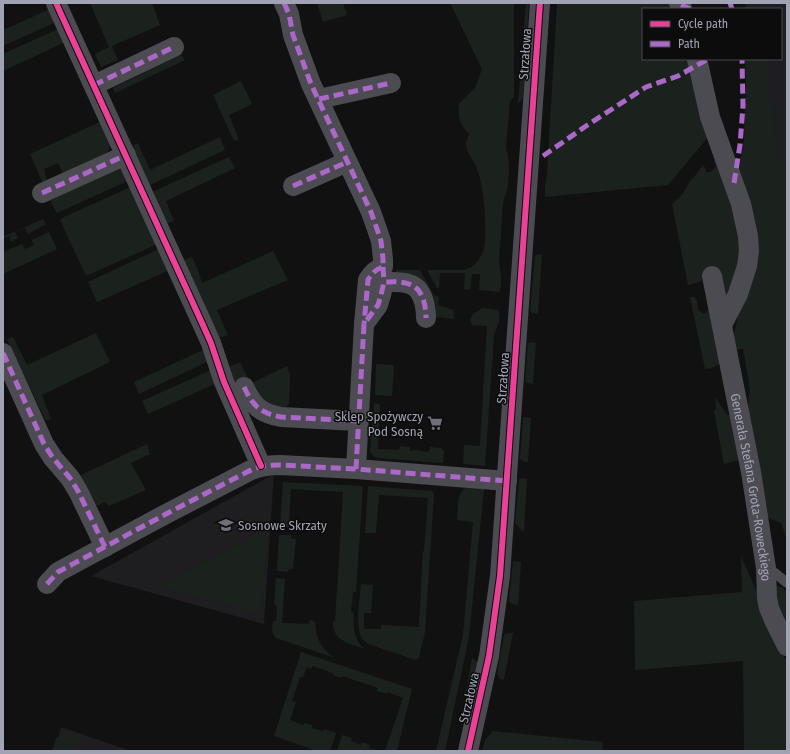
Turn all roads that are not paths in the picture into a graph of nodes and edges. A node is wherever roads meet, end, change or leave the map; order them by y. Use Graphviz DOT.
graph roads {
  1 [pos="56,3"];
  2 [pos="284,3"];
  3 [pos="540,3"];
  4 [pos="174,47"];
  5 [pos="697,60"];
  6 [pos="391,83"];
  7 [pos="94,85"];
  8 [pos="319,99"];
  9 [pos="126,155"];
  10 [pos="347,162"];
  11 [pos="293,186"];
  12 [pos="42,193"];
  13 [pos="384,274"];
  14 [pos="712,276"];
  15 [pos="426,318"];
  16 [pos="722,326"];
  17 [pos="3,353"];
  18 [pos="244,387"];
  19 [pos="358,421"];
  20 [pos="261,466"];
  21 [pos="356,470"];
  22 [pos="507,481"];
  23 [pos="105,547"];
  24 [pos="766,568"];
  25 [pos="787,583"];
  26 [pos="47,584"];
  27 [pos="787,646"];
  28 [pos="468,751"];
  1 -- 7 [label="street"];
  2 -- 8 [label="street"];
  3 -- 22 [label="street, Strzałowa"];
  4 -- 7 [label="street"];
  5 -- 16 [label="street"];
  6 -- 8 [label="street"];
  7 -- 9 [label="street"];
  8 -- 10 [label="street"];
  9 -- 12 [label="street"];
  9 -- 20 [label="street"];
  10 -- 11 [label="street"];
  10 -- 13 [label="street"];
  13 -- 15 [label="street"];
  13 -- 19 [label="street"];
  14 -- 16 [label="street, Generała Stefana Grota-Roweckiego"];
  16 -- 24 [label="street, Generała Stefana Grota-Roweckiego"];
  17 -- 23 [label="street"];
  18 -- 19 [label="street"];
  19 -- 21 [label="street"];
  20 -- 21 [label="street"];
  20 -- 23 [label="street"];
  21 -- 22 [label="street"];
  22 -- 28 [label="street, Strzałowa"];
  23 -- 26 [label="street"];
  24 -- 25 [label="lane"];
  24 -- 27 [label="street, Generała Stefana Grota-Roweckiego"];
}
